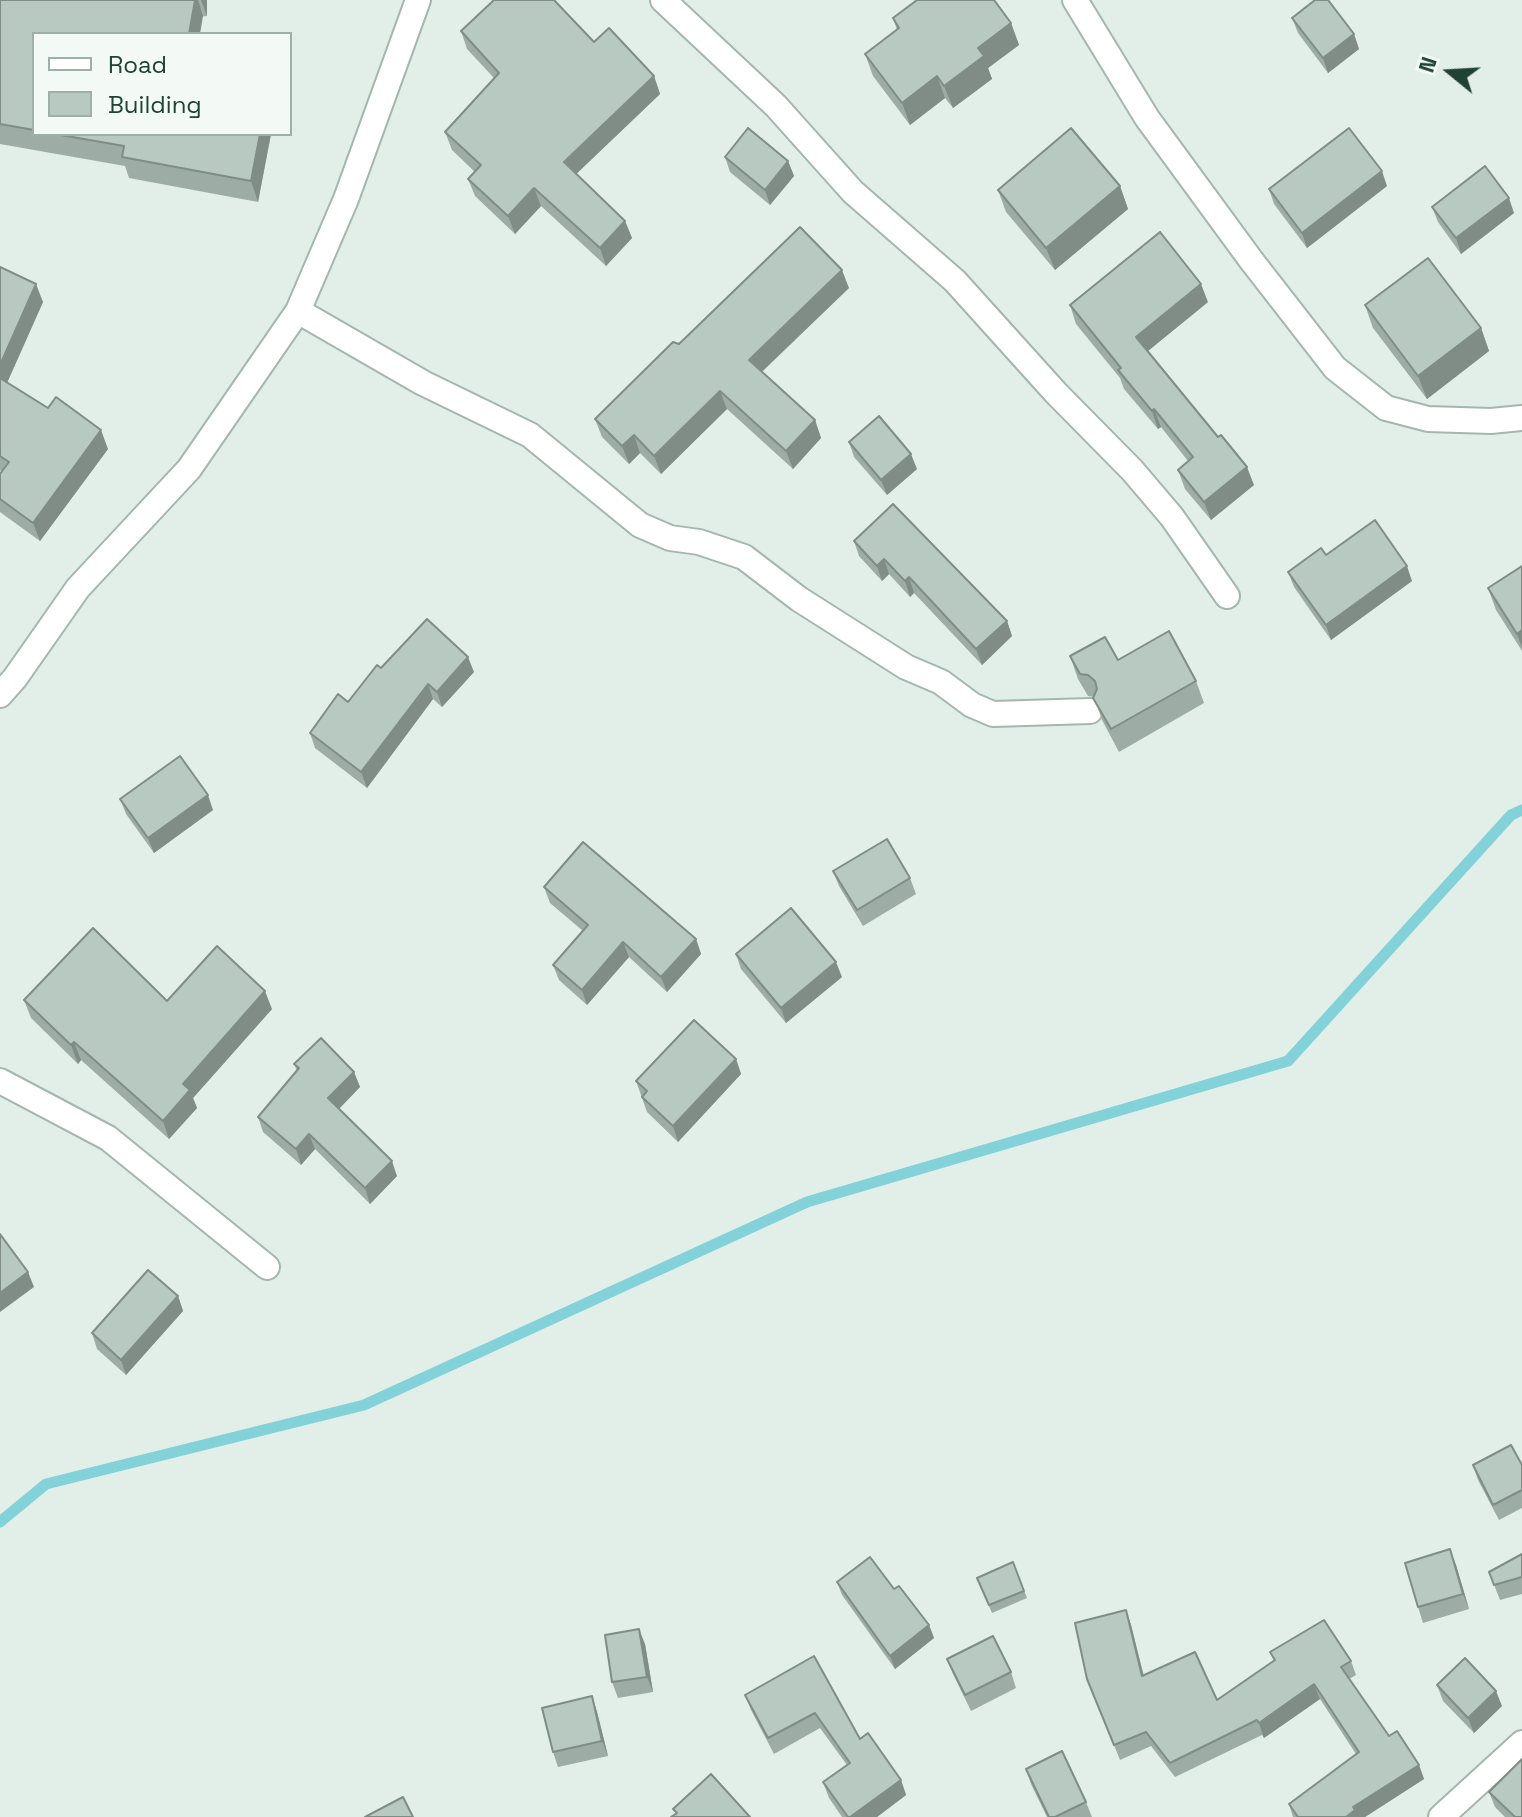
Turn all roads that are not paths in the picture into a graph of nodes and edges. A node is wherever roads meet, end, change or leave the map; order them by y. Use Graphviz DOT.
graph roads {
  1 [pos="418,0"];
  2 [pos="663,0"];
  3 [pos="1075,0"];
  4 [pos="298,311"];
  5 [pos="1522,418"];
  6 [pos="1227,596"];
  7 [pos="0,695"];
  8 [pos="1090,711"];
  9 [pos="0,1081"];
  10 [pos="267,1267"];
  11 [pos="1522,1743"];
  12 [pos="1441,1817"];
  1 -- 4 [label="street"];
  2 -- 6 [label="street"];
  3 -- 5 [label="street"];
  4 -- 7 [label="street"];
  4 -- 8 [label="street"];
  9 -- 10 [label="street"];
  11 -- 12 [label="street"];
}
